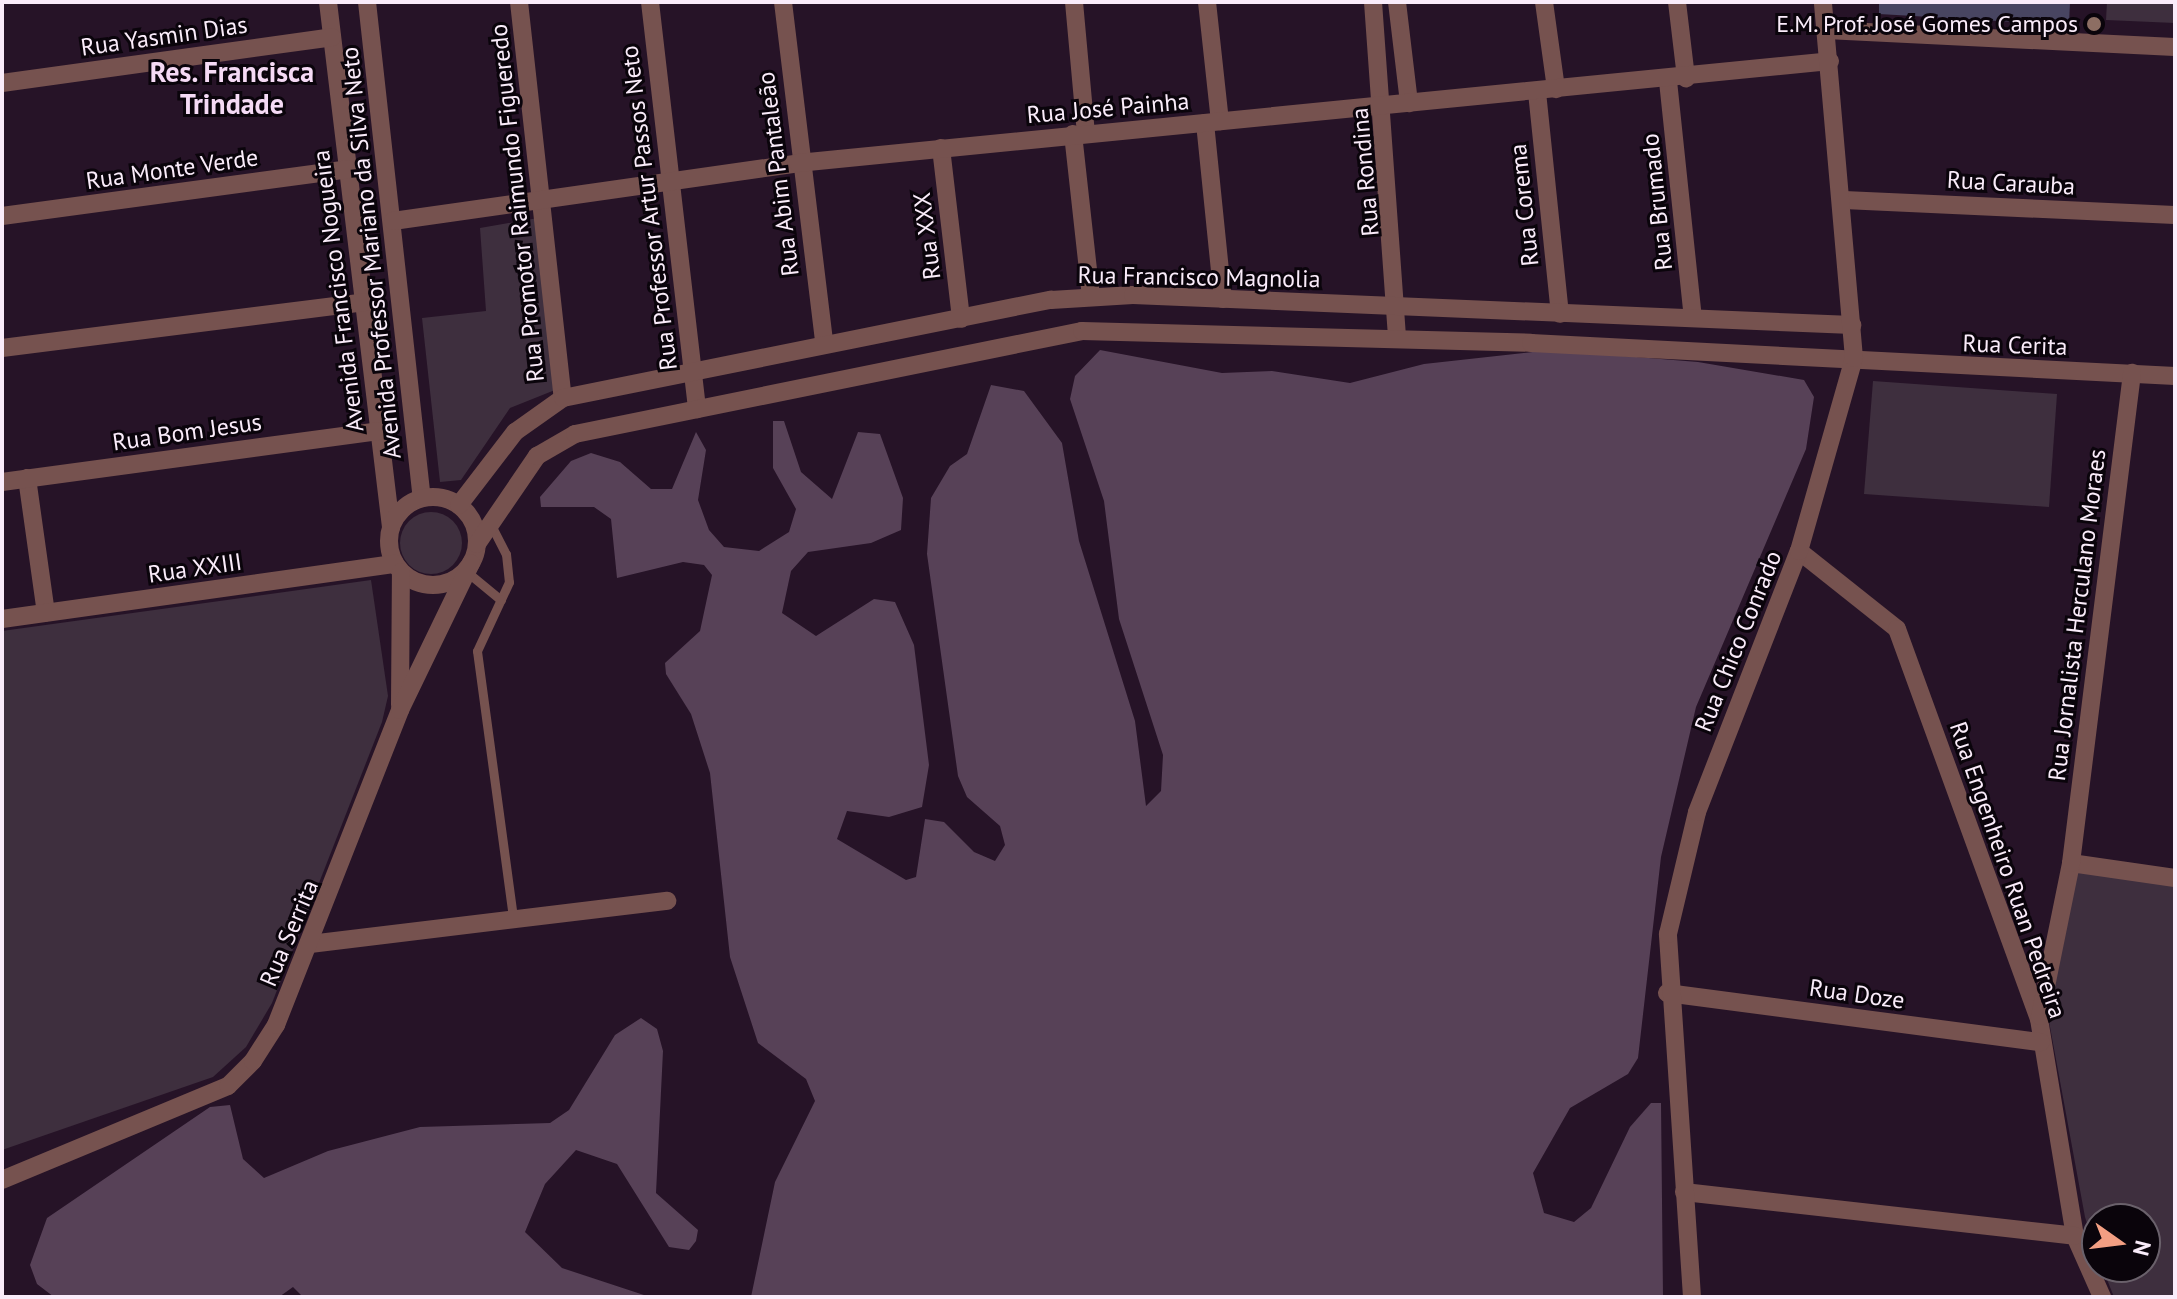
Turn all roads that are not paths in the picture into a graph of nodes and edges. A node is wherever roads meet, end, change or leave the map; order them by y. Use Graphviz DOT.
graph roads {
  1 [pos="328,2"];
  2 [pos="367,2"];
  3 [pos="519,2"];
  4 [pos="650,2"];
  5 [pos="783,2"];
  6 [pos="1074,2"];
  7 [pos="1207,2"];
  8 [pos="1373,2"];
  9 [pos="1397,2"];
  10 [pos="1544,2"];
  11 [pos="1677,2"];
  12 [pos="1823,2"];
  13 [pos="1826,30"];
  14 [pos="332,37"];
  15 [pos="2175,47"];
  16 [pos="1830,61"];
  17 [pos="1677,80"];
  18 [pos="2,83"];
  19 [pos="1556,89"];
  20 [pos="1537,92"];
  21 [pos="1409,103"];
  22 [pos="1384,106"];
  23 [pos="1213,122"];
  24 [pos="1079,133"];
  25 [pos="941,148"];
  26 [pos="798,163"];
  27 [pos="348,169"];
  28 [pos="669,183"];
  29 [pos="1844,200"];
  30 [pos="542,204"];
  31 [pos="2175,215"];
  32 [pos="2,216"];
  33 [pos="393,221"];
  34 [pos="1091,296"];
  35 [pos="1223,299"];
  36 [pos="365,302"];
  37 [pos="1400,305"];
  38 [pos="1560,314"];
  39 [pos="1693,318"];
  40 [pos="961,319"];
  41 [pos="1852,325"];
  42 [pos="1397,338"];
  43 [pos="824,340"];
  44 [pos="2,348"];
  45 [pos="1854,358"];
  46 [pos="691,371"];
  47 [pos="2132,373"];
  48 [pos="2175,376"];
  49 [pos="563,398"];
  50 [pos="697,409"];
  51 [pos="379,431"];
  52 [pos="27,478"];
  53 [pos="2,482"];
  54 [pos="422,498"];
  55 [pos="459,505"];
  56 [pos="490,523"];
  57 [pos="391,527"];
  58 [pos="477,544"];
  59 [pos="1799,551"];
  60 [pos="469,567"];
  61 [pos="398,568"];
  62 [pos="501,600"];
  63 [pos="46,613"];
  64 [pos="2,619"];
  65 [pos="400,710"];
  66 [pos="2071,863"];
  67 [pos="2175,878"];
  68 [pos="667,901"];
  69 [pos="513,919"];
  70 [pos="310,944"];
  71 [pos="1667,993"];
  72 [pos="2039,1019"];
  73 [pos="2041,1042"];
  74 [pos="2,1180"];
  75 [pos="1684,1192"];
  76 [pos="2075,1236"];
  77 [pos="1692,1297"];
  78 [pos="2102,1297"];
  1 -- 14 [label="street, Avenida Francisco Nogueira"];
  2 -- 33 [label="street, Avenida Professor Mariano da Silva Neto"];
  3 -- 30 [label="street, Rua Promotor Raimundo Figueredo"];
  4 -- 28 [label="street, Rua Professor Artur Passos Neto"];
  5 -- 26 [label="street, Rua Abim Pantaleão"];
  6 -- 24 [label="street"];
  7 -- 23 [label="street"];
  8 -- 22 [label="street, Rua Rondina"];
  9 -- 21 [label="street, Rua Rondina"];
  10 -- 19 [label="street"];
  11 -- 17 [label="street, Rua Brumado"];
  12 -- 13 [label="street, Rua Chico Conrado"];
  13 -- 15 [label="street"];
  13 -- 16 [label="street, Rua Chico Conrado"];
  14 -- 18 [label="street, Rua Yasmin Dias"];
  14 -- 27 [label="street, Avenida Francisco Nogueira"];
  16 -- 17 [label="street, Rua José Painha"];
  16 -- 29 [label="street, Rua Chico Conrado"];
  17 -- 19 [label="street, Rua José Painha"];
  17 -- 39 [label="street, Rua Brumado"];
  19 -- 20 [label="street, Rua José Painha"];
  20 -- 21 [label="street, Rua José Painha"];
  20 -- 38 [label="street, Rua Corema"];
  21 -- 22 [label="street, Rua José Painha"];
  22 -- 23 [label="street, Rua José Painha"];
  22 -- 37 [label="street, Rua Rondina"];
  23 -- 24 [label="street, Rua José Painha"];
  23 -- 35 [label="street"];
  24 -- 25 [label="street, Rua José Painha"];
  24 -- 34 [label="street"];
  25 -- 26 [label="street, Rua José Painha"];
  25 -- 40 [label="street, Rua XXX"];
  26 -- 28 [label="street, Rua José Painha"];
  26 -- 43 [label="street, Rua Abim Pantaleão"];
  27 -- 32 [label="street, Rua Monte Verde"];
  27 -- 36 [label="street, Avenida Francisco Nogueira"];
  28 -- 30 [label="street, Rua José Painha"];
  28 -- 46 [label="street, Rua Professor Artur Passos Neto"];
  29 -- 31 [label="street, Rua Carauba"];
  29 -- 41 [label="street, Rua Chico Conrado"];
  30 -- 33 [label="street, Rua José Painha"];
  30 -- 49 [label="street, Rua Promotor Raimundo Figueredo"];
  33 -- 54 [label="street, Avenida Professor Mariano da Silva Neto"];
  34 -- 35 [label="street, Rua Francisco Magnolia"];
  34 -- 40 [label="street, Rua Francisco Magnolia"];
  35 -- 37 [label="street, Rua Francisco Magnolia"];
  36 -- 44 [label="street"];
  36 -- 51 [label="street, Avenida Francisco Nogueira"];
  37 -- 38 [label="street, Rua Francisco Magnolia"];
  37 -- 42 [label="street, Rua Rondina"];
  38 -- 39 [label="street, Rua Francisco Magnolia"];
  39 -- 41 [label="street, Rua Francisco Magnolia"];
  40 -- 43 [label="street, Rua Francisco Magnolia"];
  41 -- 45 [label="street, Rua Chico Conrado"];
  42 -- 45 [label="street"];
  42 -- 50 [label="street"];
  43 -- 46 [label="street, Rua Francisco Magnolia"];
  45 -- 47 [label="street, Rua Cerita"];
  45 -- 59 [label="street, Rua Chico Conrado"];
  46 -- 49 [label="street, Rua Francisco Magnolia"];
  46 -- 50 [label="street, Rua Professor Artur Passos Neto"];
  47 -- 48 [label="street, Rua Cerita"];
  47 -- 66 [label="street, Rua Jornalista Herculano Moraes"];
  49 -- 55 [label="street, Rua Francisco Magnolia"];
  50 -- 56 [label="street"];
  51 -- 52 [label="street, Rua Bom Jesus"];
  51 -- 57 [label="street, Avenida Francisco Nogueira"];
  52 -- 53 [label="street, Rua Bom Jesus"];
  52 -- 63 [label="street"];
  54 -- 55 [label="street"];
  54 -- 57 [label="street"];
  55 -- 58 [label="street"];
  56 -- 58 [label="street"];
  56 -- 62 [label="lane"];
  57 -- 61 [label="street"];
  58 -- 60 [label="street, Rua Serrita"];
  59 -- 71 [label="street, Rua Chico Conrado"];
  59 -- 72 [label="street, Rua Engenheiro Ruan Pedreira"];
  60 -- 61 [label="street"];
  60 -- 62 [label="lane"];
  60 -- 65 [label="street, Rua Serrita"];
  61 -- 63 [label="street, Rua XXIII"];
  61 -- 65 [label="street"];
  62 -- 69 [label="lane"];
  63 -- 64 [label="street, Rua XXIII"];
  65 -- 70 [label="street, Rua Serrita"];
  66 -- 67 [label="street"];
  66 -- 72 [label="street, Rua Jornalista Herculano Moraes"];
  68 -- 69 [label="street"];
  69 -- 70 [label="street"];
  70 -- 74 [label="street, Rua Serrita"];
  71 -- 73 [label="street, Rua Doze"];
  71 -- 75 [label="street, Rua Chico Conrado"];
  72 -- 73 [label="street, Rua Engenheiro Ruan Pedreira"];
  73 -- 76 [label="street, Rua Engenheiro Ruan Pedreira"];
  75 -- 76 [label="street"];
  75 -- 77 [label="street, Rua Chico Conrado"];
  76 -- 78 [label="street, Rua Engenheiro Ruan Pedreira"];
}
